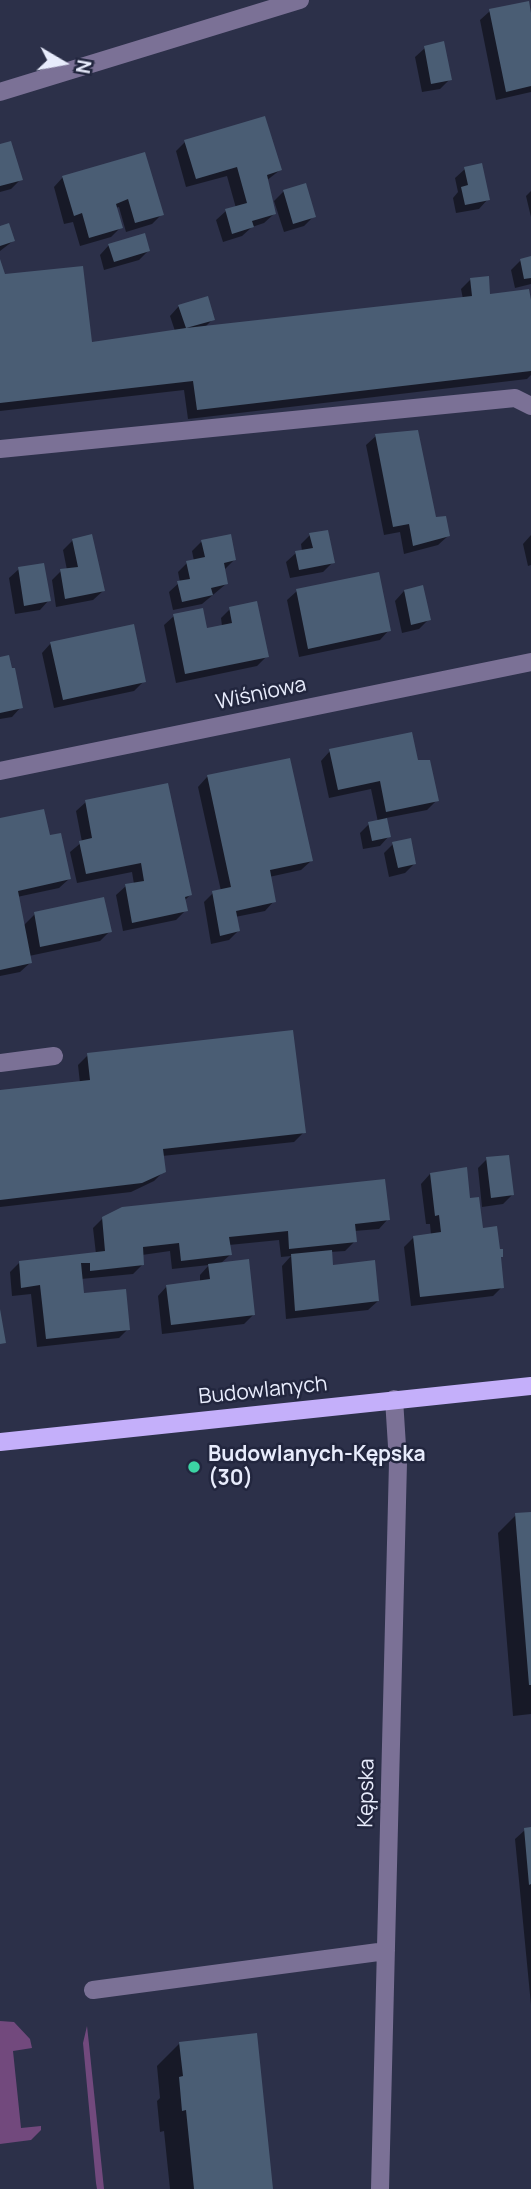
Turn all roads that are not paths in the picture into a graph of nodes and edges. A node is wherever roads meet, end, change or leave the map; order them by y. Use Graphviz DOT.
graph roads {
  1 [pos="300,0"];
  2 [pos="0,92"];
  3 [pos="531,406"];
  4 [pos="0,449"];
  5 [pos="531,662"];
  6 [pos="0,771"];
  7 [pos="54,1056"];
  8 [pos="0,1063"];
  9 [pos="531,1386"];
  10 [pos="394,1399"];
  11 [pos="0,1442"];
  12 [pos="386,1951"];
  13 [pos="93,1990"];
  14 [pos="380,2189"];
  1 -- 2 [label="street"];
  3 -- 4 [label="street"];
  5 -- 6 [label="street, Wiśniowa"];
  7 -- 8 [label="street"];
  9 -- 10 [label="main road, Budowlanych"];
  10 -- 11 [label="main road, Budowlanych"];
  10 -- 12 [label="street, Kępska"];
  12 -- 13 [label="street"];
  12 -- 14 [label="street, Kępska"];
}
